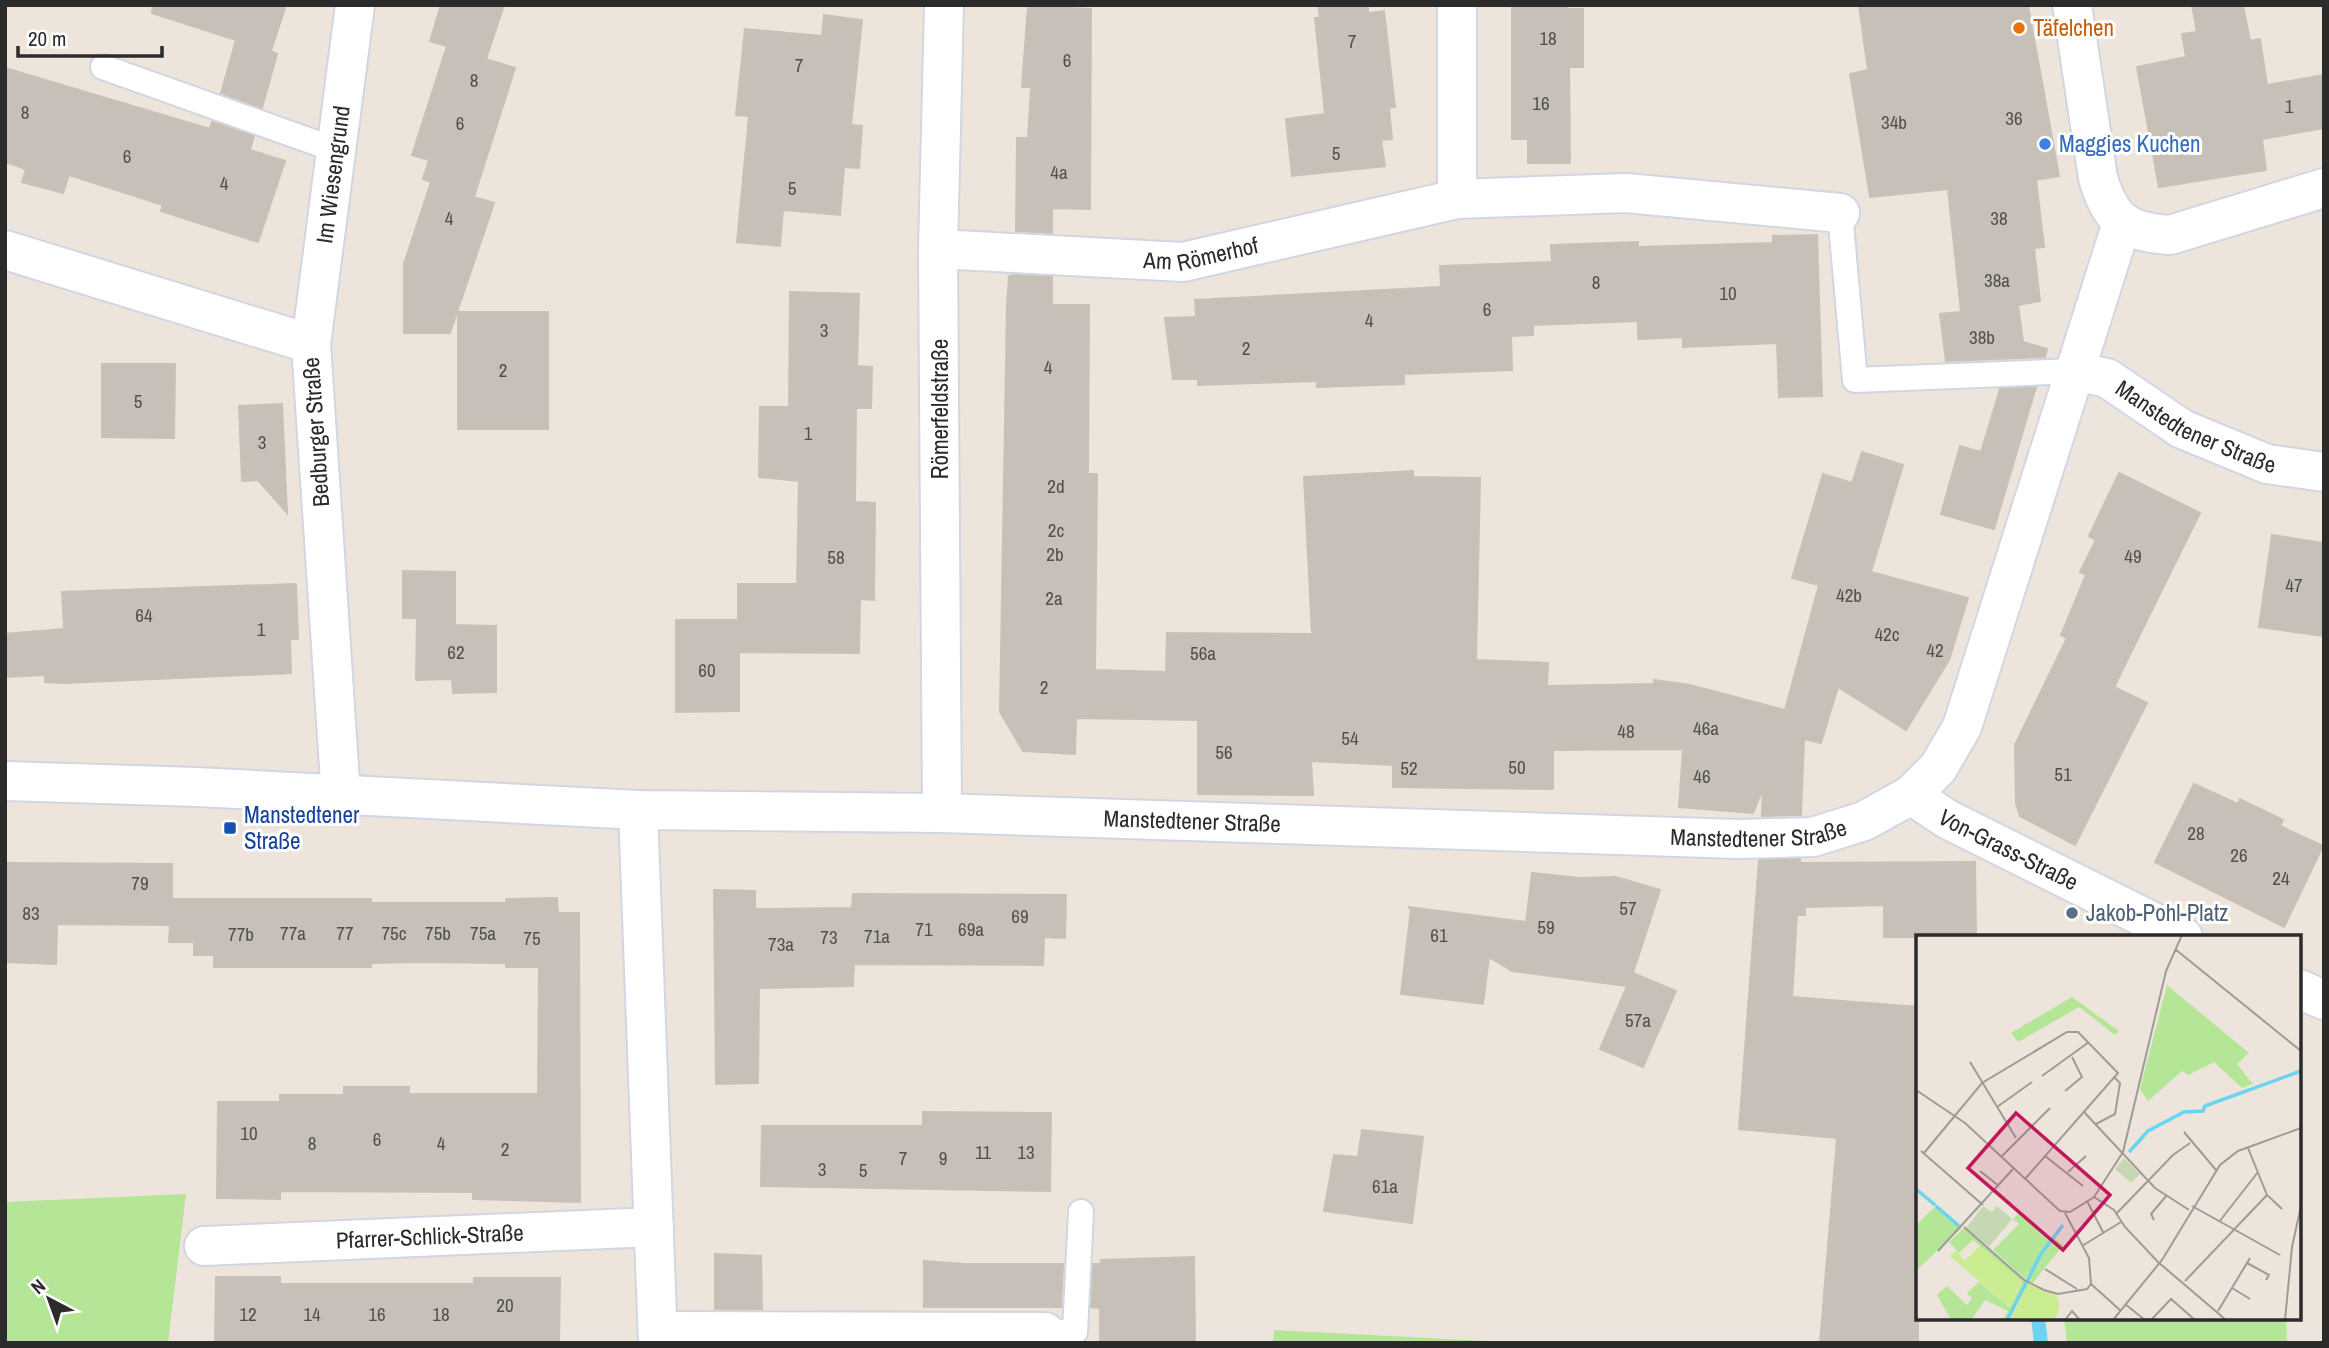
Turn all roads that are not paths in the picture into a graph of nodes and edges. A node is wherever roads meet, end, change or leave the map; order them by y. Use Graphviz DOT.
graph roads {
  1 [pos="355,5"];
  2 [pos="944,5"];
  3 [pos="1457,5"];
  4 [pos="2072,5"];
  5 [pos="103,67"];
  6 [pos="336,150"];
  7 [pos="2324,188"];
  8 [pos="1457,199"];
  9 [pos="1840,213"];
  10 [pos="2122,223"];
  11 [pos="939,249"];
  12 [pos="5,250"];
  13 [pos="311,344"];
  14 [pos="2074,371"];
  15 [pos="2324,472"];
  16 [pos="5,781"];
  17 [pos="1911,795"];
  18 [pos="341,797"];
  19 [pos="638,810"];
  20 [pos="942,813"];
  21 [pos="2165,932"];
  22 [pos="2301,990"];
  23 [pos="2324,1000"];
  24 [pos="1081,1212"];
  25 [pos="654,1227"];
  26 [pos="204,1245"];
  27 [pos="1065,1336"];
  28 [pos="658,1337"];
  1 -- 6 [label="street, Im Wiesengrund"];
  2 -- 11 [label="street, Römerfeldstraße"];
  3 -- 8 [label="street"];
  4 -- 10 [label="street"];
  5 -- 6 [label="lane"];
  6 -- 13 [label="street, Im Wiesengrund"];
  7 -- 10 [label="street"];
  8 -- 9 [label="street, Am Römerhof"];
  8 -- 11 [label="street, Am Römerhof"];
  9 -- 14 [label="lane"];
  10 -- 14 [label="street, Manstedtener Straße"];
  11 -- 20 [label="street, Römerfeldstraße"];
  12 -- 13 [label="street, Bedburger Straße"];
  13 -- 18 [label="street, Bedburger Straße"];
  14 -- 15 [label="street, Manstedtener Straße"];
  14 -- 17 [label="street, Manstedtener Straße"];
  16 -- 18 [label="street, Manstedtener Straße"];
  17 -- 20 [label="street, Manstedtener Straße"];
  17 -- 21 [label="street, Von-Grass-Straße"];
  18 -- 19 [label="street, Manstedtener Straße"];
  19 -- 20 [label="street, Manstedtener Straße"];
  19 -- 25 [label="street"];
  22 -- 23 [label="street"];
  24 -- 27 [label="lane"];
  25 -- 26 [label="street, Pfarrer-Schlick-Straße"];
  25 -- 28 [label="street"];
  27 -- 28 [label="street"];
}
